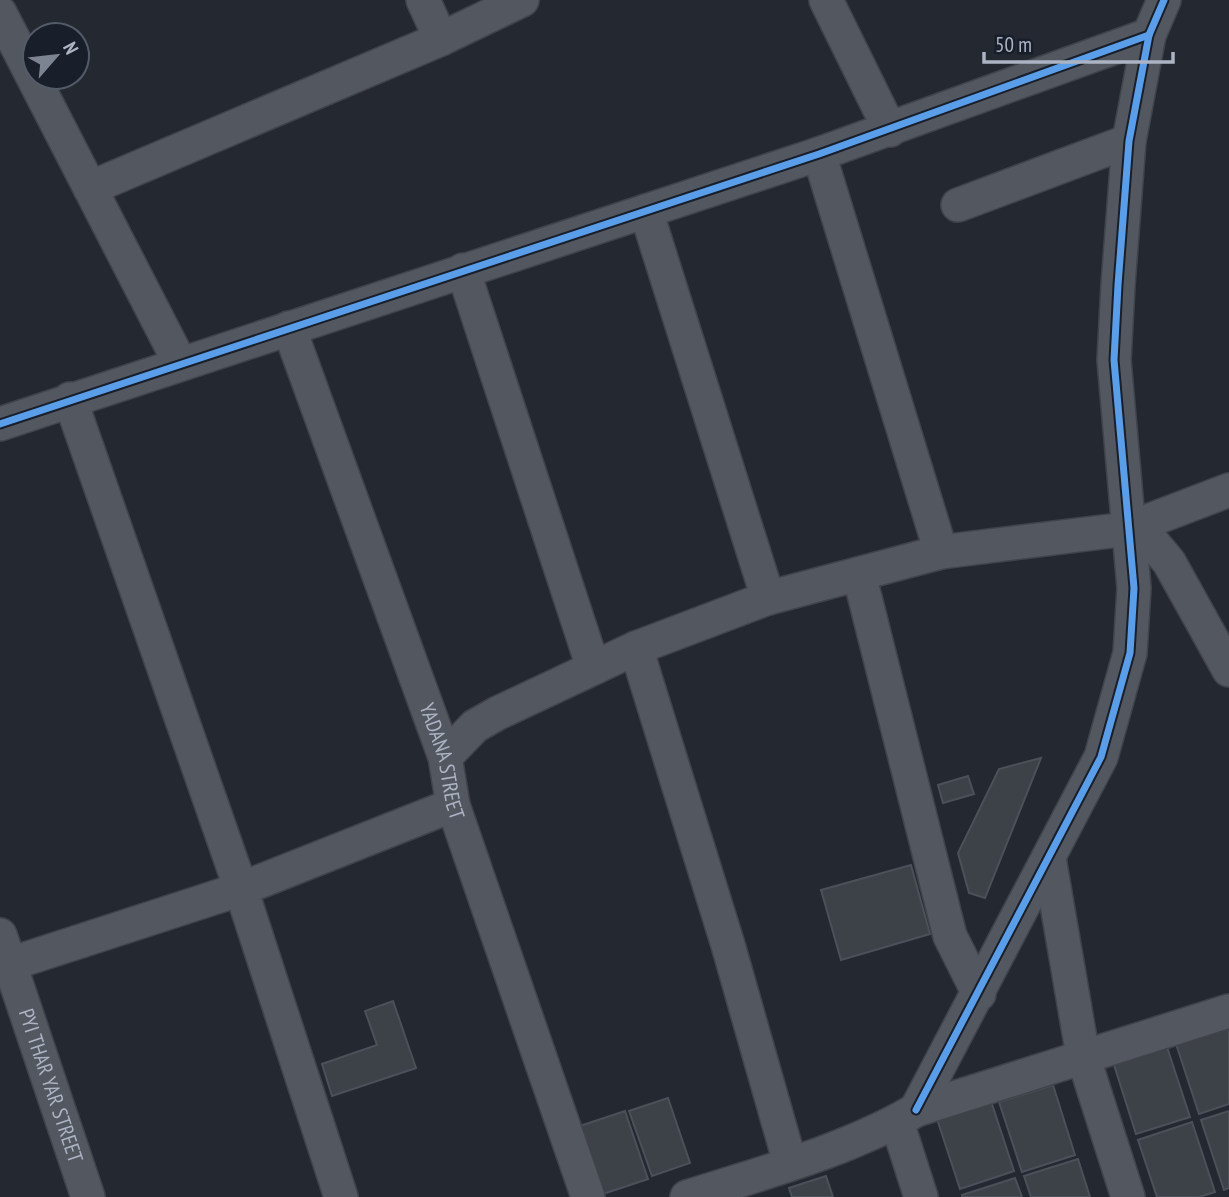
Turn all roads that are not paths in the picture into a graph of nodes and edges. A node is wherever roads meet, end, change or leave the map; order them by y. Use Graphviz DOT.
graph roads {
  1 [pos="422,0"];
  2 [pos="522,0"];
  3 [pos="826,0"];
  4 [pos="1164,0"];
  5 [pos="0,13"];
  6 [pos="1149,36"];
  7 [pos="441,39"];
  8 [pos="890,130"];
  9 [pos="1129,141"];
  10 [pos="819,154"];
  11 [pos="90,188"];
  12 [pos="958,205"];
  13 [pos="646,211"];
  14 [pos="463,271"];
  15 [pos="289,328"];
  16 [pos="180,363"];
  17 [pos="70,400"];
  18 [pos="0,424"];
  19 [pos="1229,490"];
  20 [pos="1127,529"];
  21 [pos="941,552"];
  22 [pos="859,574"];
  23 [pos="768,598"];
  24 [pos="636,649"];
  25 [pos="593,667"];
  26 [pos="1229,670"];
  27 [pos="445,757"];
  28 [pos="453,805"];
  29 [pos="1049,858"];
  30 [pos="242,889"];
  31 [pos="5,949"];
  32 [pos="979,994"];
  33 [pos="1229,1011"];
  34 [pos="1083,1056"];
  35 [pos="906,1116"];
  36 [pos="790,1163"];
  37 [pos="88,1197"];
  38 [pos="341,1197"];
  39 [pos="588,1197"];
  40 [pos="687,1197"];
  41 [pos="921,1197"];
  42 [pos="1128,1197"];
  1 -- 7 [label="street"];
  2 -- 7 [label="street"];
  3 -- 8 [label="street"];
  4 -- 6 [label="street"];
  5 -- 11 [label="street"];
  6 -- 8 [label="street"];
  6 -- 9 [label="street"];
  7 -- 11 [label="street"];
  8 -- 10 [label="street"];
  9 -- 12 [label="street"];
  9 -- 20 [label="street"];
  10 -- 13 [label="street"];
  10 -- 21 [label="street"];
  11 -- 16 [label="street"];
  13 -- 14 [label="street"];
  13 -- 23 [label="street"];
  14 -- 15 [label="street"];
  14 -- 25 [label="street"];
  15 -- 16 [label="street"];
  15 -- 27 [label="street, YADANA STREET"];
  16 -- 17 [label="street"];
  17 -- 18 [label="street"];
  17 -- 30 [label="street"];
  19 -- 20 [label="street"];
  20 -- 21 [label="street"];
  20 -- 26 [label="street"];
  20 -- 29 [label="street"];
  21 -- 22 [label="street"];
  22 -- 23 [label="street"];
  22 -- 32 [label="street"];
  23 -- 24 [label="street"];
  24 -- 25 [label="street"];
  24 -- 36 [label="street"];
  25 -- 27 [label="street"];
  27 -- 28 [label="street, YADANA STREET"];
  28 -- 30 [label="street"];
  28 -- 39 [label="street, YADANA STREET"];
  29 -- 32 [label="street"];
  29 -- 34 [label="street"];
  30 -- 31 [label="street"];
  30 -- 38 [label="street"];
  31 -- 37 [label="street, PYI THAR YAR STREET"];
  32 -- 35 [label="street"];
  33 -- 34 [label="street"];
  34 -- 35 [label="street"];
  34 -- 42 [label="street"];
  35 -- 36 [label="street"];
  35 -- 41 [label="street"];
  36 -- 40 [label="street"];
}
